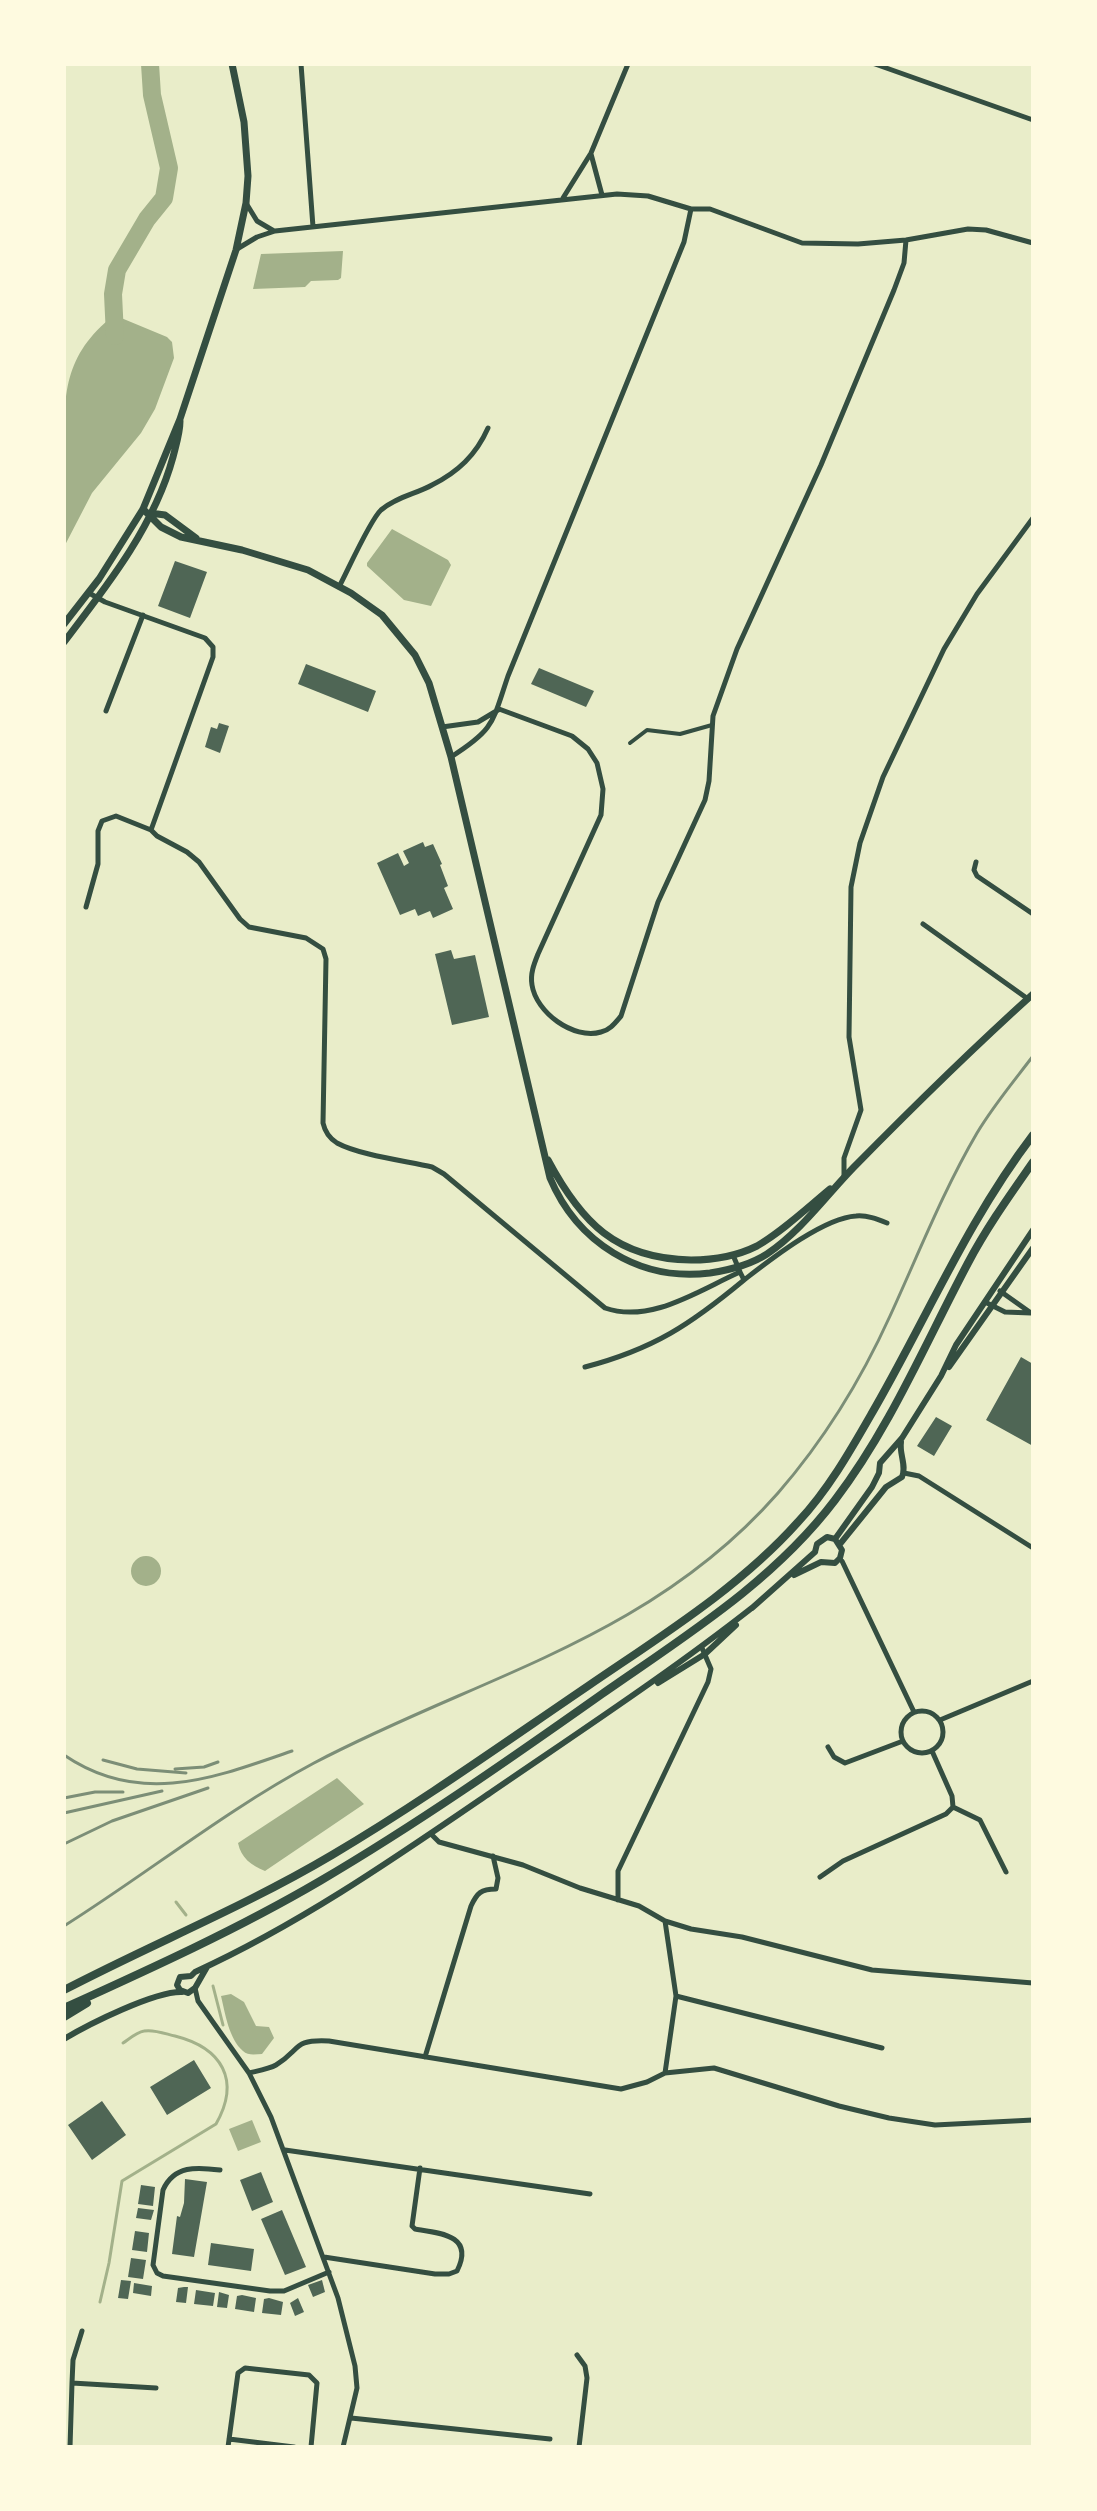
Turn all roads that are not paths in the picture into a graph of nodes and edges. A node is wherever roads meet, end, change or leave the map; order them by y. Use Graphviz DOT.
graph roads {
  1 [pos="232,64"];
  2 [pos="301,64"];
  3 [pos="628,64"];
  4 [pos="875,64"];
  5 [pos="1033,120"];
  6 [pos="591,153"];
  7 [pos="602,195"];
  8 [pos="563,199"];
  9 [pos="246,203"];
  10 [pos="691,209"];
  11 [pos="313,227"];
  12 [pos="275,231"];
  13 [pos="906,240"];
  14 [pos="1033,243"];
  15 [pos="236,250"];
  16 [pos="488,428"];
  17 [pos="147,511"];
  18 [pos="1033,518"];
  19 [pos="339,587"];
  20 [pos="89,593"];
  21 [pos="98,598"];
  22 [pos="143,615"];
  23 [pos="64,624"];
  24 [pos="64,642"];
  25 [pos="499,709"];
  26 [pos="106,711"];
  27 [pos="712,725"];
  28 [pos="442,727"];
  29 [pos="630,743"];
  30 [pos="451,757"];
  31 [pos="151,830"];
  32 [pos="976,862"];
  33 [pos="86,907"];
  34 [pos="1033,914"];
  35 [pos="923,924"];
  36 [pos="1031,996"];
  37 [pos="1033,1135"];
  38 [pos="546,1154"];
  39 [pos="1033,1162"];
  40 [pos="844,1177"];
  41 [pos="887,1223"];
  42 [pos="1033,1230"];
  43 [pos="1033,1248"];
  44 [pos="733,1255"];
  45 [pos="739,1269"];
  46 [pos="744,1280"];
  47 [pos="995,1287"];
  48 [pos="1003,1293"];
  49 [pos="985,1302"];
  50 [pos="993,1307"];
  51 [pos="1032,1314"];
  52 [pos="585,1367"];
  53 [pos="941,1376"];
  54 [pos="902,1438"];
  55 [pos="886,1458"];
  56 [pos="901,1461"];
  57 [pos="879,1473"];
  58 [pos="904,1473"];
  59 [pos="895,1482"];
  60 [pos="838,1541"];
  61 [pos="1033,1548"];
  62 [pos="815,1552"];
  63 [pos="842,1561"];
  64 [pos="821,1562"];
  65 [pos="777,1585"];
  66 [pos="703,1651"];
  67 [pos="1033,1681"];
  68 [pos="914,1712"];
  69 [pos="940,1720"];
  70 [pos="903,1741"];
  71 [pos="828,1747"];
  72 [pos="932,1751"];
  73 [pos="953,1807"];
  74 [pos="431,1834"];
  75 [pos="493,1856"];
  76 [pos="1006,1872"];
  77 [pos="820,1877"];
  78 [pos="618,1900"];
  79 [pos="665,1921"];
  80 [pos="207,1967"];
  81 [pos="191,1976"];
  82 [pos="129,1978"];
  83 [pos="1033,1983"];
  84 [pos="177,1985"];
  85 [pos="64,1988"];
  86 [pos="190,1989"];
  87 [pos="169,1993"];
  88 [pos="676,1996"];
  89 [pos="64,2008"];
  90 [pos="64,2017"];
  91 [pos="64,2039"];
  92 [pos="882,2048"];
  93 [pos="425,2057"];
  94 [pos="249,2073"];
  95 [pos="665,2073"];
  96 [pos="1033,2120"];
  97 [pos="285,2150"];
  98 [pos="420,2168"];
  99 [pos="220,2170"];
  100 [pos="590,2194"];
  101 [pos="324,2257"];
  102 [pos="329,2272"];
  103 [pos="82,2331"];
  104 [pos="577,2355"];
  105 [pos="72,2383"];
  106 [pos="156,2388"];
  107 [pos="351,2418"];
  108 [pos="229,2439"];
  109 [pos="550,2439"];
  110 [pos="70,2447"];
  111 [pos="228,2447"];
  112 [pos="294,2447"];
  113 [pos="311,2447"];
  114 [pos="343,2447"];
  115 [pos="579,2447"];
  1 -- 9 [label="main road"];
  2 -- 11 [label="street"];
  3 -- 6 [label="street"];
  4 -- 5 [label="street"];
  6 -- 7 [label="street"];
  6 -- 8 [label="street"];
  7 -- 8 [label="street"];
  7 -- 10 [label="street"];
  8 -- 11 [label="street"];
  9 -- 12 [label="street"];
  9 -- 15 [label="main road"];
  10 -- 13 [label="street"];
  10 -- 25 [label="street"];
  11 -- 12 [label="street"];
  12 -- 15 [label="street"];
  13 -- 14 [label="street"];
  13 -- 27 [label="street"];
  15 -- 17 [label="main road"];
  16 -- 19 [label="street"];
  17 -- 19 [label="main road"];
  17 -- 20 [label="main road"];
  17 -- 21 [label="main road"];
  18 -- 40 [label="street"];
  19 -- 28 [label="main road"];
  20 -- 21 [label="street"];
  20 -- 23 [label="main road"];
  21 -- 22 [label="street"];
  21 -- 24 [label="main road"];
  22 -- 26 [label="street"];
  22 -- 31 [label="street"];
  25 -- 27 [label="street"];
  25 -- 28 [label="street"];
  25 -- 30 [label="street"];
  27 -- 29 [label="street"];
  28 -- 30 [label="main road"];
  30 -- 38 [label="main road"];
  31 -- 33 [label="street"];
  31 -- 45 [label="street"];
  32 -- 34 [label="street"];
  35 -- 36 [label="street"];
  36 -- 40 [label="main road"];
  37 -- 85 [label="highway"];
  38 -- 44 [label="main road"];
  38 -- 45 [label="main road"];
  39 -- 82 [label="highway"];
  40 -- 44 [label="main road"];
  40 -- 45 [label="main road"];
  41 -- 46 [label="street"];
  42 -- 47 [label="street"];
  43 -- 48 [label="street"];
  44 -- 45 [label="street"];
  45 -- 46 [label="street"];
  46 -- 52 [label="street"];
  47 -- 48 [label="street"];
  47 -- 49 [label="street"];
  48 -- 50 [label="street"];
  48 -- 51 [label="street"];
  49 -- 50 [label="street"];
  49 -- 53 [label="street"];
  50 -- 51 [label="street"];
  50 -- 53 [label="street"];
  53 -- 54 [label="street"];
  54 -- 55 [label="street"];
  54 -- 56 [label="street"];
  55 -- 56 [label="street"];
  55 -- 57 [label="street"];
  56 -- 58 [label="street"];
  57 -- 59 [label="street"];
  57 -- 60 [label="street"];
  58 -- 59 [label="street"];
  58 -- 61 [label="street"];
  59 -- 60 [label="street"];
  60 -- 62 [label="street"];
  60 -- 64 [label="street"];
  62 -- 64 [label="street"];
  62 -- 65 [label="street"];
  63 -- 68 [label="street"];
  64 -- 65 [label="street"];
  65 -- 66 [label="street"];
  66 -- 74 [label="street"];
  66 -- 78 [label="street"];
  67 -- 69 [label="street"];
  68 -- 69 [label="street"];
  68 -- 70 [label="street"];
  69 -- 72 [label="street"];
  70 -- 71 [label="street"];
  70 -- 72 [label="street"];
  72 -- 73 [label="street"];
  73 -- 76 [label="street"];
  73 -- 77 [label="street"];
  74 -- 75 [label="street"];
  74 -- 80 [label="street"];
  75 -- 78 [label="street"];
  75 -- 93 [label="street"];
  78 -- 79 [label="street"];
  79 -- 83 [label="street"];
  79 -- 88 [label="street"];
  80 -- 81 [label="street"];
  80 -- 86 [label="street"];
  81 -- 84 [label="street"];
  81 -- 86 [label="street"];
  82 -- 89 [label="highway"];
  82 -- 90 [label="highway"];
  84 -- 86 [label="street"];
  84 -- 87 [label="street"];
  86 -- 87 [label="street"];
  86 -- 94 [label="street"];
  87 -- 91 [label="street"];
  88 -- 92 [label="street"];
  88 -- 95 [label="street"];
  93 -- 94 [label="street"];
  93 -- 95 [label="street"];
  94 -- 97 [label="street"];
  95 -- 96 [label="street"];
  97 -- 98 [label="street"];
  97 -- 101 [label="street"];
  98 -- 100 [label="street"];
  98 -- 101 [label="street"];
  99 -- 102 [label="street"];
  101 -- 102 [label="street"];
  102 -- 107 [label="street"];
  103 -- 105 [label="street"];
  104 -- 115 [label="street"];
  105 -- 106 [label="street"];
  105 -- 110 [label="street"];
  107 -- 109 [label="street"];
  107 -- 114 [label="street"];
  108 -- 111 [label="street"];
  108 -- 112 [label="street"];
  108 -- 113 [label="street"];
}
